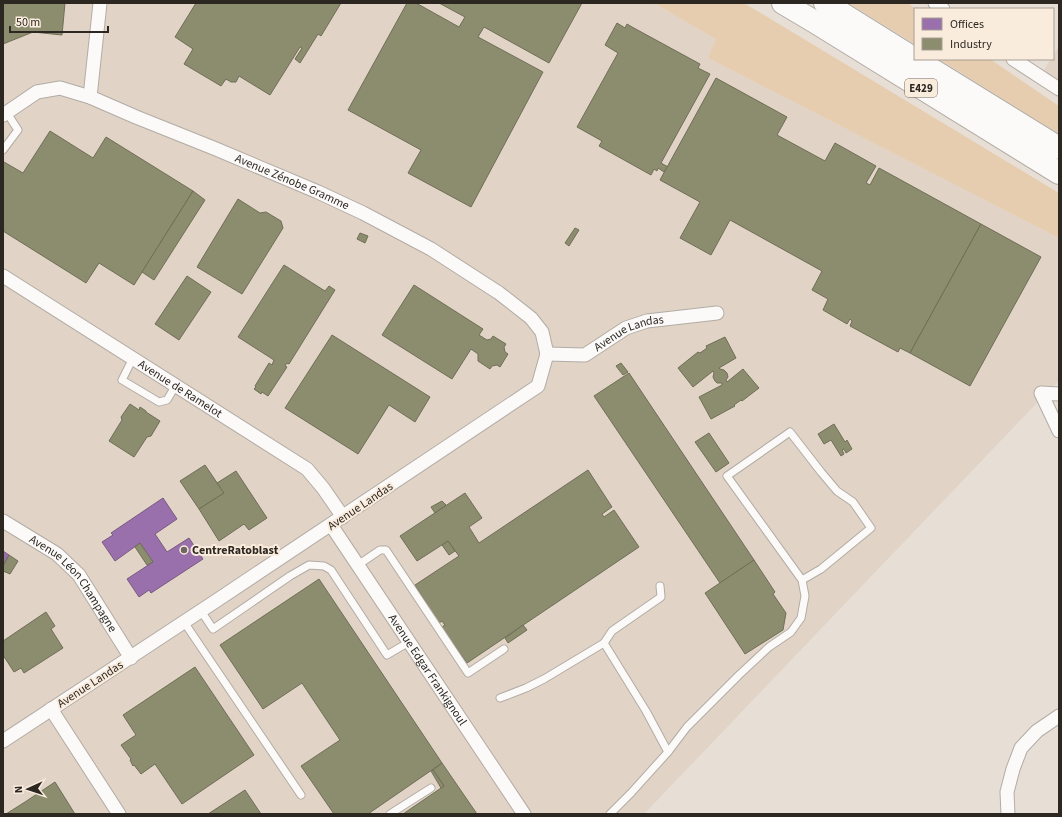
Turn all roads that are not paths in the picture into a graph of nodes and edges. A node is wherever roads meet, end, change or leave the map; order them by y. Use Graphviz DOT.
graph roads {
  1 [pos="100,3"];
  2 [pos="783,3"];
  3 [pos="825,3"];
  4 [pos="914,58"];
  5 [pos="917,60"];
  6 [pos="1014,60"];
  7 [pos="1059,89"];
  8 [pos="90,97"];
  9 [pos="5,114"];
  10 [pos="1059,148"];
  11 [pos="3,150"];
  12 [pos="1059,173"];
  13 [pos="3,276"];
  14 [pos="716,313"];
  15 [pos="547,354"];
  16 [pos="133,358"];
  17 [pos="176,386"];
  18 [pos="1059,394"];
  19 [pos="1059,431"];
  20 [pos="344,517"];
  21 [pos="3,521"];
  22 [pos="331,525"];
  23 [pos="358,565"];
  24 [pos="802,580"];
  25 [pos="660,586"];
  26 [pos="201,612"];
  27 [pos="184,622"];
  28 [pos="409,642"];
  29 [pos="604,643"];
  30 [pos="504,649"];
  31 [pos="131,658"];
  32 [pos="500,698"];
  33 [pos="51,709"];
  34 [pos="1059,716"];
  35 [pos="3,741"];
  36 [pos="668,752"];
  37 [pos="431,788"];
  38 [pos="301,795"];
  39 [pos="119,814"];
  40 [pos="390,814"];
  41 [pos="524,814"];
  42 [pos="610,814"];
  43 [pos="1008,814"];
  1 -- 8 [label="street"];
  2 -- 12 [label="highway, E429"];
  3 -- 4 [label="highway, E429"];
  5 -- 10 [label="highway, E429"];
  6 -- 7 [label="street"];
  8 -- 9 [label="street, Avenue Zénobe Gramme"];
  8 -- 15 [label="street, Avenue Zénobe Gramme"];
  9 -- 11 [label="lane"];
  13 -- 16 [label="street, Avenue de Ramelot"];
  14 -- 15 [label="street, Avenue Landas"];
  15 -- 20 [label="street, Avenue Landas"];
  16 -- 17 [label="street, Avenue de Ramelot"];
  16 -- 17 [label="lane"];
  17 -- 20 [label="street, Avenue de Ramelot"];
  18 -- 19 [label="street"];
  20 -- 22 [label="street, Avenue Landas"];
  21 -- 31 [label="street, Avenue Léon Champagne"];
  22 -- 23 [label="street, Avenue Edgar Frankignoul"];
  22 -- 26 [label="street, Avenue Landas"];
  23 -- 28 [label="street, Avenue Edgar Frankignoul"];
  23 -- 30 [label="lane"];
  24 -- 24 [label="lane"];
  24 -- 36 [label="lane"];
  25 -- 29 [label="lane"];
  26 -- 27 [label="street, Avenue Landas"];
  26 -- 28 [label="lane"];
  27 -- 31 [label="street, Avenue Landas"];
  27 -- 38 [label="lane"];
  28 -- 41 [label="street, Avenue Edgar Frankignoul"];
  29 -- 32 [label="lane"];
  29 -- 36 [label="lane"];
  31 -- 33 [label="street, Avenue Landas"];
  33 -- 35 [label="street, Avenue Landas"];
  33 -- 39 [label="street"];
  34 -- 43 [label="street"];
  36 -- 42 [label="lane"];
  37 -- 40 [label="lane"];
}
